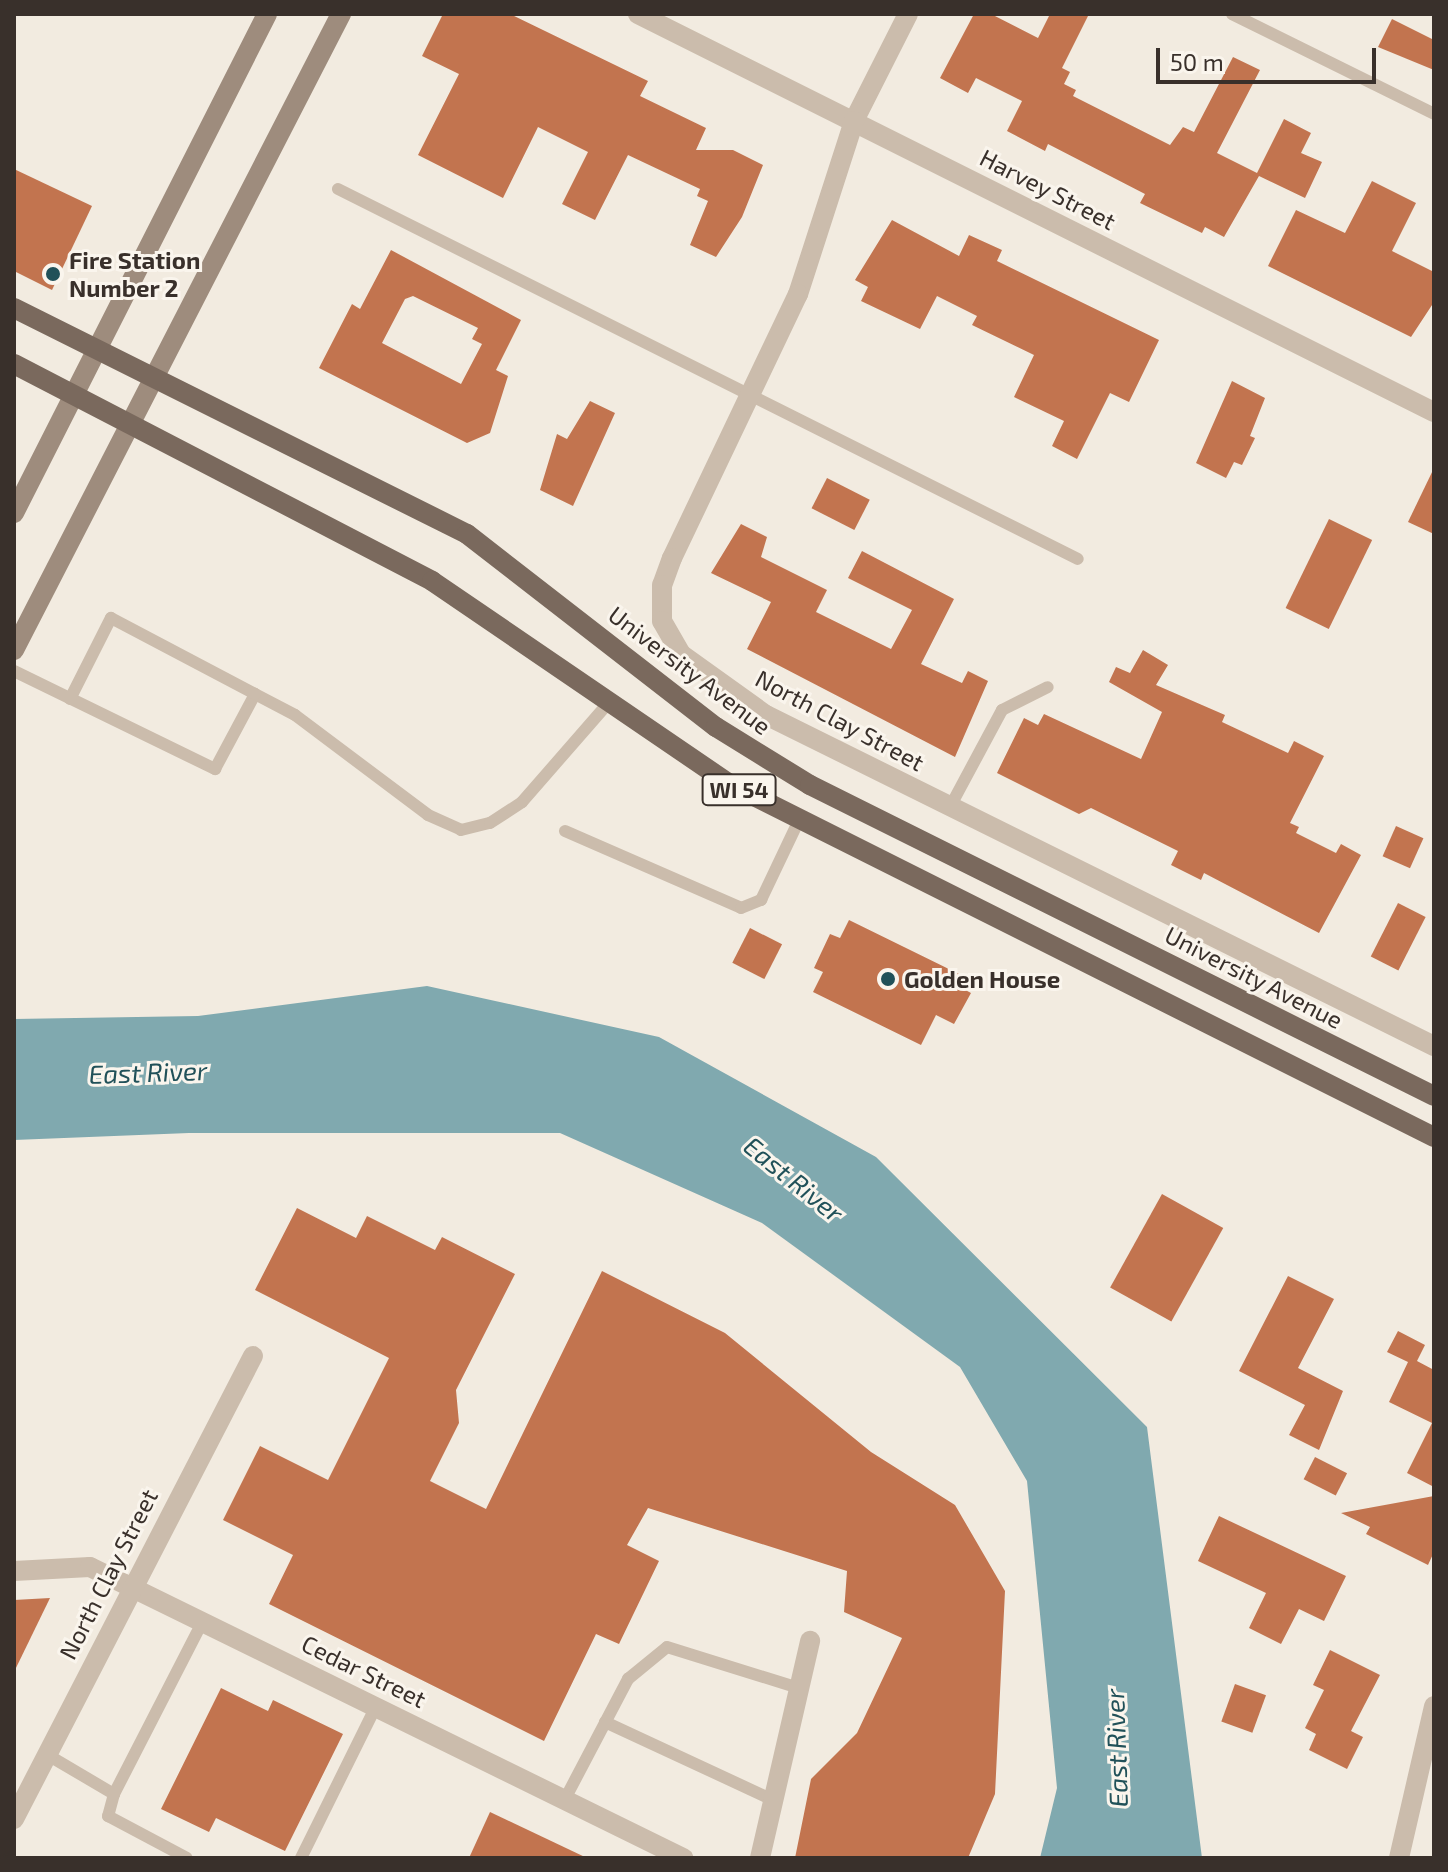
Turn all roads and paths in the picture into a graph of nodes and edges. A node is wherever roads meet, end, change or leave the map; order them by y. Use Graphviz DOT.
graph roads {
  1 [pos="267,14"];
  2 [pos="341,14"];
  3 [pos="638,14"];
  4 [pos="908,14"];
  5 [pos="1232,14"];
  6 [pos="1434,114"];
  7 [pos="854,121"];
  8 [pos="338,189"];
  9 [pos="14,308"];
  10 [pos="97,345"];
  11 [pos="14,364"];
  12 [pos="153,374"];
  13 [pos="74,392"];
  14 [pos="752,395"];
  15 [pos="1434,412"];
  16 [pos="127,420"];
  17 [pos="14,513"];
  18 [pos="1078,559"];
  19 [pos="14,650"];
  20 [pos="14,671"];
  21 [pos="1048,687"];
  22 [pos="255,694"];
  23 [pos="70,699"];
  24 [pos="610,701"];
  25 [pos="950,807"];
  26 [pos="798,822"];
  27 [pos="565,831"];
  28 [pos="1434,1046"];
  29 [pos="1434,1096"];
  30 [pos="1434,1137"];
  31 [pos="253,1356"];
  32 [pos="14,1571"];
  33 [pos="130,1584"];
  34 [pos="203,1621"];
  35 [pos="810,1641"];
  36 [pos="799,1688"];
  37 [pos="376,1706"];
  38 [pos="1434,1706"];
  39 [pos="605,1722"];
  40 [pos="46,1754"];
  41 [pos="114,1794"];
  42 [pos="565,1799"];
  43 [pos="773,1800"];
  44 [pos="14,1819"];
  45 [pos="187,1858"];
  46 [pos="301,1858"];
  47 [pos="683,1858"];
  48 [pos="760,1858"];
  49 [pos="1399,1858"];
  1 -- 10 [label="main road"];
  2 -- 12 [label="main road"];
  3 -- 7 [label="street, Harvey Street"];
  4 -- 7 [label="street, North Clay Street"];
  5 -- 6 [label="lane"];
  7 -- 14 [label="street, North Clay Street"];
  7 -- 15 [label="street, Harvey Street"];
  8 -- 14 [label="lane"];
  9 -- 10 [label="main road, University Avenue / WI 54"];
  10 -- 12 [label="main road, University Avenue / WI 54"];
  10 -- 13 [label="main road"];
  11 -- 13 [label="main road, WI 54"];
  12 -- 16 [label="main road"];
  12 -- 29 [label="main road, University Avenue / WI 54"];
  13 -- 16 [label="main road, WI 54"];
  13 -- 17 [label="main road"];
  14 -- 18 [label="lane"];
  14 -- 25 [label="street, North Clay Street"];
  16 -- 19 [label="main road"];
  16 -- 24 [label="main road, WI 54"];
  20 -- 23 [label="lane"];
  21 -- 25 [label="lane"];
  22 -- 23 [label="lane"];
  22 -- 23 [label="lane"];
  22 -- 24 [label="lane"];
  24 -- 26 [label="main road, WI 54"];
  25 -- 28 [label="street, North Clay Street"];
  26 -- 27 [label="lane"];
  26 -- 30 [label="main road, WI 54"];
  31 -- 33 [label="street, North Clay Street"];
  32 -- 33 [label="street, Cedar Street"];
  33 -- 34 [label="street, Cedar Street"];
  33 -- 40 [label="street, North Clay Street"];
  34 -- 37 [label="street, Cedar Street"];
  34 -- 41 [label="lane"];
  35 -- 36 [label="street"];
  36 -- 39 [label="lane"];
  36 -- 43 [label="street"];
  37 -- 42 [label="street, Cedar Street"];
  37 -- 46 [label="lane"];
  38 -- 49 [label="street"];
  39 -- 42 [label="lane"];
  39 -- 43 [label="lane"];
  40 -- 41 [label="lane"];
  40 -- 44 [label="street, North Clay Street"];
  41 -- 45 [label="lane"];
  42 -- 47 [label="street, Cedar Street"];
  43 -- 48 [label="street"];
}
